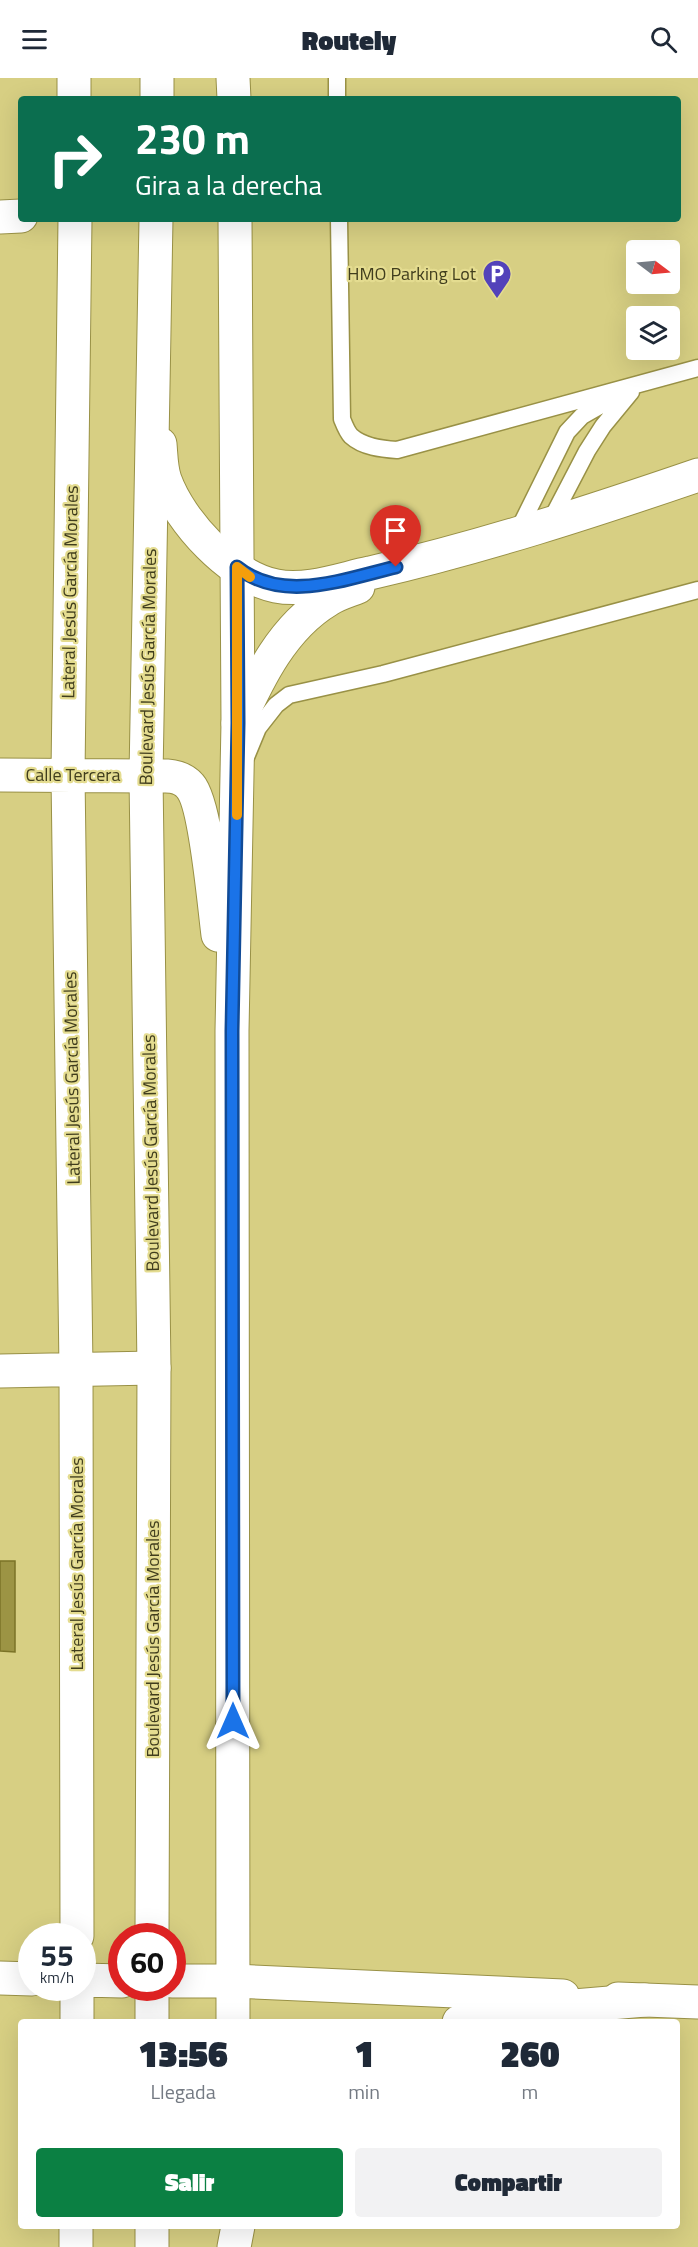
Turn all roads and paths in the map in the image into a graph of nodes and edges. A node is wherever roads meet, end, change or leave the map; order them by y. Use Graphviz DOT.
graph roads {
  1 [pos="74,78"];
  2 [pos="157,78"];
  3 [pos="233,78"];
  4 [pos="337,78"];
  5 [pos="74,96"];
  6 [pos="157,96"];
  7 [pos="234,96"];
  8 [pos="337,96"];
  9 [pos="18,216"];
  10 [pos="0,217"];
  11 [pos="75,222"];
  12 [pos="156,222"];
  13 [pos="234,222"];
  14 [pos="339,222"];
  15 [pos="698,368"];
  16 [pos="154,370"];
  17 [pos="638,383"];
  18 [pos="698,476"];
  19 [pos="548,526"];
  20 [pos="516,534"];
  21 [pos="417,562"];
  22 [pos="237,567"];
  23 [pos="698,590"];
  24 [pos="238,723"];
  25 [pos="68,774"];
  26 [pos="0,775"];
  27 [pos="146,776"];
  28 [pos="237,795"];
  29 [pos="232,1031"];
  30 [pos="154,1368"];
  31 [pos="76,1369"];
  32 [pos="0,1371"];
  33 [pos="77,1923"];
  34 [pos="152,1923"];
  35 [pos="0,1978"];
  36 [pos="18,1979"];
  37 [pos="186,1981"];
  38 [pos="233,1981"];
  39 [pos="645,2000"];
  40 [pos="77,2001"];
  41 [pos="152,2001"];
  42 [pos="698,2002"];
  43 [pos="77,2019"];
  44 [pos="152,2019"];
  45 [pos="233,2019"];
  46 [pos="472,2019"];
  47 [pos="76,2229"];
  48 [pos="152,2229"];
  49 [pos="229,2229"];
  50 [pos="237,2229"];
  51 [pos="76,2247"];
  52 [pos="152,2247"];
  53 [pos="229,2247"];
  54 [pos="234,2247"];
  1 -- 5 [label="main road"];
  2 -- 6 [label="main road"];
  3 -- 7 [label="main road"];
  4 -- 8 [label="lane"];
  9 -- 10 [label="main road"];
  11 -- 25 [label="main road, Lateral Jesús García Morales"];
  12 -- 16 [label="main road, Boulevard Jesús García Morales"];
  13 -- 22 [label="main road"];
  14 -- 17 [label="lane"];
  15 -- 17 [label="lane"];
  16 -- 22 [label="main road, Boulevard Jesús García Morales"];
  16 -- 27 [label="main road, Boulevard Jesús García Morales"];
  17 -- 19 [label="lane"];
  17 -- 20 [label="lane"];
  18 -- 19 [label="main road"];
  19 -- 20 [label="main road"];
  20 -- 21 [label="main road"];
  21 -- 22 [label="main road, Boulevard Jesús García Morales"];
  21 -- 24 [label="main road"];
  22 -- 24 [label="main road"];
  23 -- 28 [label="lane"];
  24 -- 28 [label="main road"];
  25 -- 26 [label="main road, Calle Tercera"];
  25 -- 27 [label="main road, Calle Tercera"];
  25 -- 31 [label="main road, Lateral Jesús García Morales"];
  27 -- 29 [label="main road, Calle Tercera"];
  27 -- 30 [label="main road, Boulevard Jesús García Morales"];
  28 -- 29 [label="main road"];
  29 -- 38 [label="main road"];
  30 -- 31 [label="main road"];
  30 -- 34 [label="main road, Boulevard Jesús García Morales"];
  31 -- 32 [label="main road"];
  31 -- 33 [label="main road, Lateral Jesús García Morales"];
  35 -- 36 [label="main road"];
  37 -- 38 [label="main road"];
  38 -- 39 [label="main road"];
  38 -- 45 [label="main road"];
  39 -- 42 [label="main road"];
  39 -- 46 [label="main road"];
  40 -- 43 [label="main road"];
  41 -- 44 [label="main road"];
  47 -- 51 [label="main road"];
  48 -- 52 [label="main road"];
  49 -- 53 [label="main road"];
  50 -- 54 [label="main road"];
}
